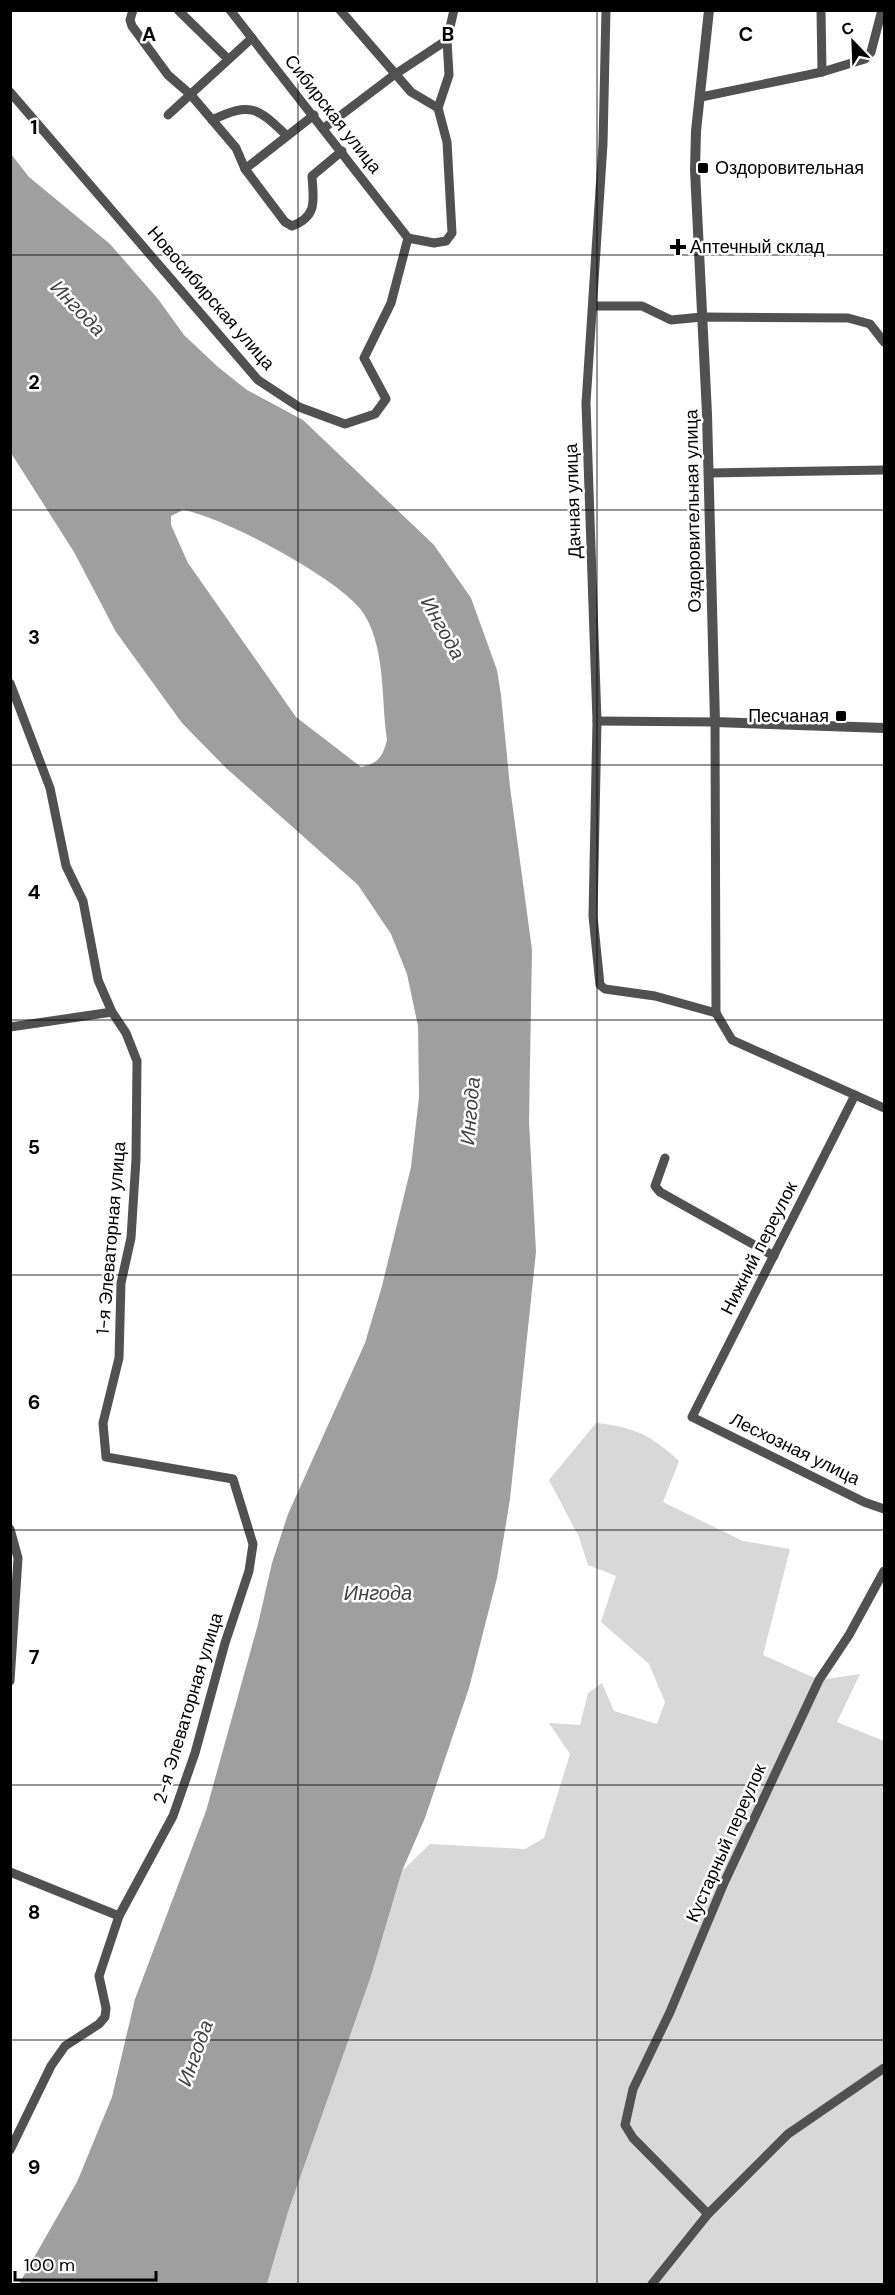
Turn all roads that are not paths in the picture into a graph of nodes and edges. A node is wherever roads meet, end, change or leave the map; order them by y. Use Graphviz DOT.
graph roads {
  1 [pos="133,10"];
  2 [pos="178,10"];
  3 [pos="230,10"];
  4 [pos="340,10"];
  5 [pos="454,10"];
  6 [pos="606,10"];
  7 [pos="709,10"];
  8 [pos="821,10"];
  9 [pos="882,10"];
  10 [pos="252,38"];
  11 [pos="447,40"];
  12 [pos="227,58"];
  13 [pos="822,72"];
  14 [pos="394,75"];
  15 [pos="10,92"];
  16 [pos="191,95"];
  17 [pos="701,97"];
  18 [pos="438,108"];
  19 [pos="314,115"];
  20 [pos="168,116"];
  21 [pos="212,120"];
  22 [pos="324,128"];
  23 [pos="286,135"];
  24 [pos="342,151"];
  25 [pos="245,169"];
  26 [pos="408,238"];
  27 [pos="594,306"];
  28 [pos="702,317"];
  29 [pos="885,342"];
  30 [pos="885,470"];
  31 [pos="709,473"];
  32 [pos="10,683"];
  33 [pos="597,721"];
  34 [pos="715,722"];
  35 [pos="885,728"];
  36 [pos="112,1012"];
  37 [pos="716,1013"];
  38 [pos="10,1027"];
  39 [pos="855,1095"];
  40 [pos="885,1108"];
  41 [pos="665,1158"];
  42 [pos="774,1256"];
  43 [pos="692,1417"];
  44 [pos="233,1479"];
  45 [pos="885,1509"];
  46 [pos="10,1529"];
  47 [pos="885,1571"];
  48 [pos="10,1682"];
  49 [pos="10,1872"];
  50 [pos="119,1916"];
  51 [pos="885,2068"];
  52 [pos="10,2150"];
  53 [pos="708,2214"];
  54 [pos="652,2284"];
  1 -- 16 [label="street"];
  2 -- 12 [label="street"];
  3 -- 10 [label="street, Сибирская улица"];
  4 -- 14 [label="street"];
  5 -- 11 [label="street"];
  6 -- 27 [label="street, Дачная улица"];
  7 -- 17 [label="street, Оздоровительная улица"];
  8 -- 13 [label="street"];
  9 -- 13 [label="street"];
  10 -- 12 [label="street"];
  10 -- 19 [label="street, Сибирская улица"];
  11 -- 14 [label="street"];
  11 -- 18 [label="street"];
  12 -- 16 [label="street"];
  13 -- 17 [label="street"];
  14 -- 18 [label="street"];
  14 -- 22 [label="street"];
  15 -- 26 [label="street, Новосибирская улица"];
  16 -- 20 [label="street"];
  16 -- 21 [label="street"];
  17 -- 28 [label="street, Оздоровительная улица"];
  18 -- 26 [label="street"];
  19 -- 22 [label="street, Сибирская улица"];
  19 -- 23 [label="street"];
  21 -- 23 [label="street"];
  21 -- 25 [label="street"];
  22 -- 24 [label="street, Сибирская улица"];
  23 -- 25 [label="street"];
  24 -- 25 [label="street"];
  24 -- 26 [label="street, Сибирская улица"];
  27 -- 28 [label="street"];
  27 -- 33 [label="street, Дачная улица"];
  28 -- 29 [label="street"];
  28 -- 31 [label="street, Оздоровительная улица"];
  30 -- 31 [label="street"];
  31 -- 34 [label="street, Оздоровительная улица"];
  32 -- 36 [label="street, 1-я Элеваторная улица"];
  33 -- 34 [label="street"];
  33 -- 37 [label="street, Дачная улица"];
  34 -- 35 [label="street"];
  34 -- 37 [label="street, Оздоровительная улица"];
  36 -- 38 [label="street"];
  36 -- 44 [label="street, 1-я Элеваторная улица"];
  37 -- 39 [label="street"];
  39 -- 40 [label="street"];
  39 -- 42 [label="street, Нижний переулок"];
  41 -- 42 [label="street"];
  42 -- 43 [label="street, Нижний переулок"];
  43 -- 45 [label="street, Лесхозная улица"];
  44 -- 50 [label="street, 2-я Элеваторная улица"];
  46 -- 48 [label="street"];
  47 -- 53 [label="street, Кустарный переулок"];
  49 -- 50 [label="street"];
  50 -- 52 [label="street, 2-я Элеваторная улица"];
  51 -- 53 [label="street"];
  53 -- 54 [label="street"];
}
